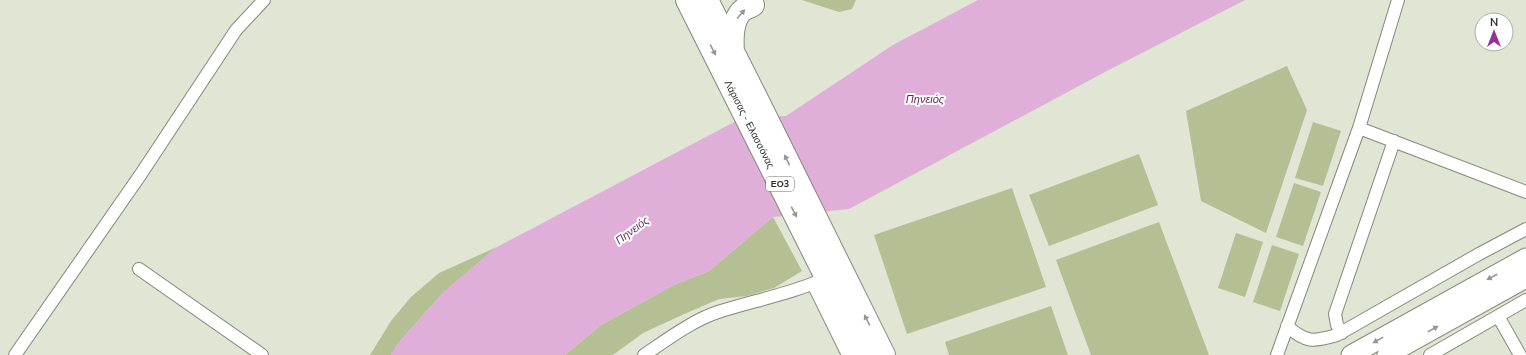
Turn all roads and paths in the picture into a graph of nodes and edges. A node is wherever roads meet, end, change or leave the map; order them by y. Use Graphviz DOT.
graph roads {
  1 [pos="264,0"];
  2 [pos="688,0"];
  3 [pos="707,0"];
  4 [pos="1398,0"];
  5 [pos="753,5"];
  6 [pos="734,54"];
  7 [pos="747,98"];
  8 [pos="1359,128"];
  9 [pos="1394,141"];
  10 [pos="1526,192"];
  11 [pos="1526,229"];
  12 [pos="1526,258"];
  13 [pos="139,270"];
  14 [pos="828,271"];
  15 [pos="1526,278"];
  16 [pos="1526,300"];
  17 [pos="1498,316"];
  18 [pos="1287,326"];
  19 [pos="1342,333"];
  20 [pos="1448,351"];
  21 [pos="15,355"];
  22 [pos="262,355"];
  23 [pos="644,355"];
  24 [pos="848,355"];
  25 [pos="865,355"];
  26 [pos="884,355"];
  27 [pos="1277,355"];
  28 [pos="1351,355"];
  29 [pos="1387,355"];
  30 [pos="1430,355"];
  31 [pos="1520,355"];
  1 -- 21 [label="street"];
  2 -- 7 [label="highway, Λάρισας - Ελασσόνας / ΕΟ3, one-way"];
  3 -- 6 [label="highway, Λάρισας - Ελασσόνας / ΕΟ3"];
  4 -- 8 [label="street"];
  6 -- 5 [label="highway, one-way"];
  6 -- 7 [label="highway, Λάρισας - Ελασσόνας / ΕΟ3"];
  7 -- 14 [label="highway, Λάρισας - Ελασσόνας / ΕΟ3"];
  8 -- 9 [label="street"];
  8 -- 18 [label="street"];
  9 -- 10 [label="street"];
  9 -- 19 [label="street"];
  11 -- 19 [label="street"];
  12 -- 28 [label="main road, one-way"];
  13 -- 22 [label="street"];
  14 -- 23 [label="street"];
  14 -- 24 [label="street"];
  14 -- 25 [label="highway, Λάρισας - Ελασσόνας / ΕΟ3"];
  26 -- 14 [label="highway, Λάρισας - Ελασσόνας / ΕΟ3, one-way"];
  29 -- 15 [label="main road, one-way"];
  16 -- 17 [label="street"];
  17 -- 20 [label="street"];
  17 -- 31 [label="street"];
  18 -- 19 [label="street"];
  18 -- 27 [label="street"];
  20 -- 30 [label="street"];
}
